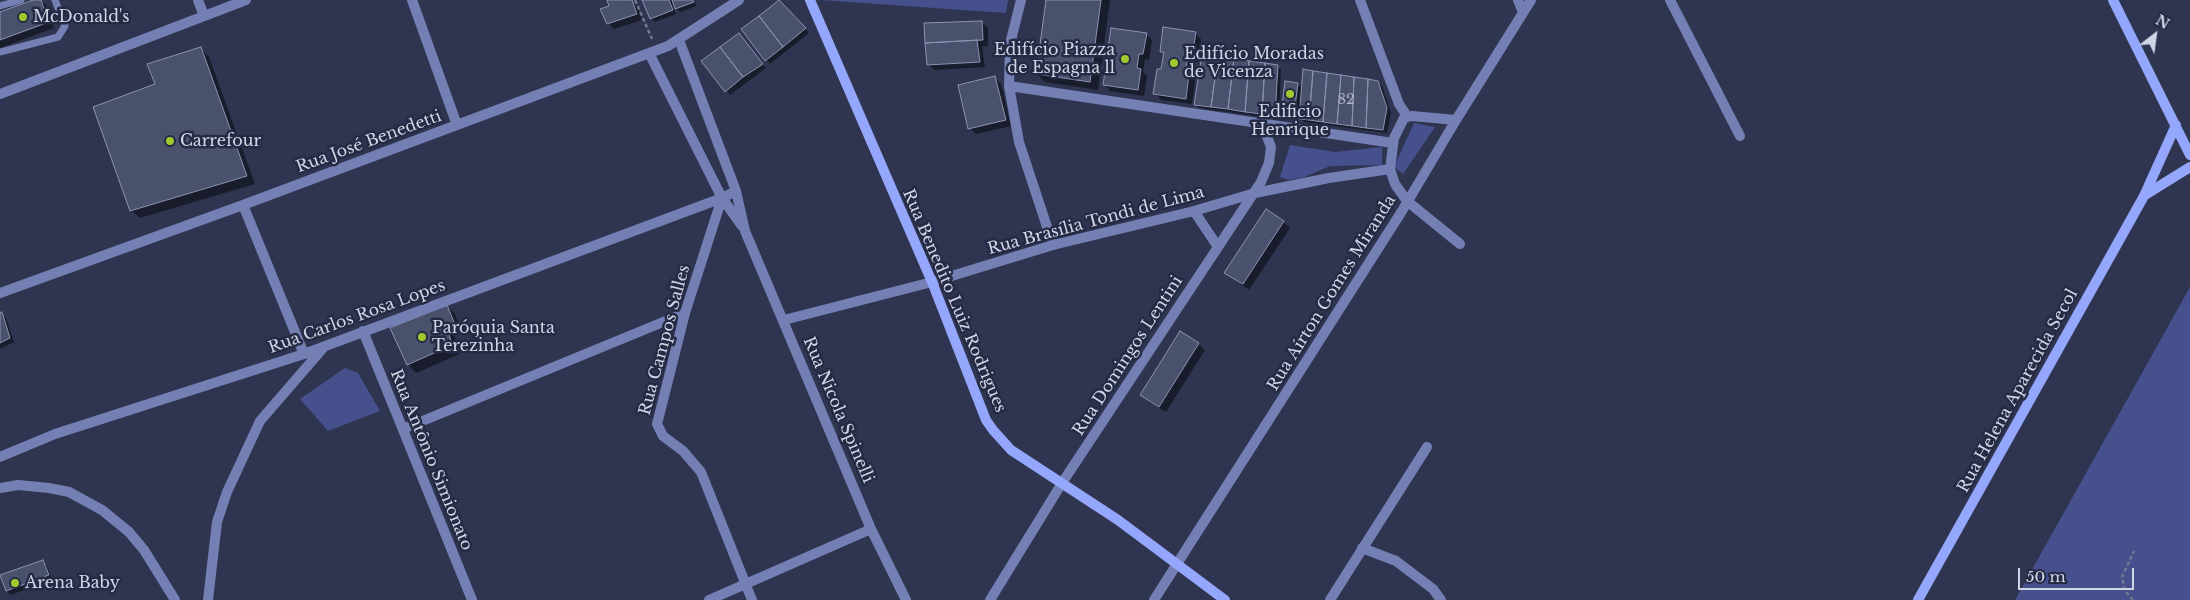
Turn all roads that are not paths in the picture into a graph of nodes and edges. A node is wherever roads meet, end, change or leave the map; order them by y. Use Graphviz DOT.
graph roads {
  1 [pos="21,0"];
  2 [pos="55,0"];
  3 [pos="198,0"];
  4 [pos="246,0"];
  5 [pos="412,0"];
  6 [pos="739,0"];
  7 [pos="810,0"];
  8 [pos="1021,0"];
  9 [pos="1360,0"];
  10 [pos="1518,0"];
  11 [pos="1531,0"];
  12 [pos="1670,0"];
  13 [pos="2113,0"];
  14 [pos="0,6"];
  15 [pos="1523,12"];
  16 [pos="204,16"];
  17 [pos="679,40"];
  18 [pos="653,51"];
  19 [pos="0,52"];
  20 [pos="1010,86"];
  21 [pos="0,94"];
  22 [pos="1408,116"];
  23 [pos="1456,120"];
  24 [pos="1262,124"];
  25 [pos="457,125"];
  26 [pos="2176,125"];
  27 [pos="1740,136"];
  28 [pos="1393,143"];
  29 [pos="2190,155"];
  30 [pos="2190,167"];
  31 [pos="1390,169"];
  32 [pos="736,191"];
  33 [pos="1255,193"];
  34 [pos="2144,196"];
  35 [pos="722,198"];
  36 [pos="1408,202"];
  37 [pos="243,205"];
  38 [pos="1194,211"];
  39 [pos="745,231"];
  40 [pos="1053,244"];
  41 [pos="1460,244"];
  42 [pos="1218,247"];
  43 [pos="932,282"];
  44 [pos="0,293"];
  45 [pos="685,313"];
  46 [pos="784,320"];
  47 [pos="363,331"];
  48 [pos="324,346"];
  49 [pos="304,354"];
  50 [pos="403,429"];
  51 [pos="1427,447"];
  52 [pos="0,458"];
  53 [pos="1062,483"];
  54 [pos="0,488"];
  55 [pos="871,529"];
  56 [pos="1362,548"];
  57 [pos="1177,564"];
  58 [pos="745,585"];
  59 [pos="175,600"];
  60 [pos="208,600"];
  61 [pos="472,600"];
  62 [pos="710,600"];
  63 [pos="752,600"];
  64 [pos="906,600"];
  65 [pos="990,600"];
  66 [pos="1154,600"];
  67 [pos="1225,600"];
  68 [pos="1330,600"];
  69 [pos="1441,600"];
  70 [pos="1918,600"];
  1 -- 14 [label="lane"];
  2 -- 19 [label="lane"];
  3 -- 16 [label="street"];
  4 -- 16 [label="street"];
  5 -- 25 [label="street"];
  6 -- 17 [label="street, Rua José Benedetti"];
  7 -- 43 [label="street, Rua Benedito Luiz Rodrigues"];
  8 -- 20 [label="street"];
  9 -- 22 [label="street"];
  10 -- 15 [label="street"];
  11 -- 15 [label="street, Rua Aírton Gomes Miranda"];
  12 -- 27 [label="street"];
  13 -- 26 [label="street"];
  15 -- 23 [label="street, Rua Aírton Gomes Miranda"];
  16 -- 21 [label="street"];
  17 -- 18 [label="street, Rua José Benedetti"];
  17 -- 32 [label="street, Rua Nicola Spinelli"];
  18 -- 25 [label="street, Rua José Benedetti"];
  18 -- 35 [label="street, Rua Nicola Spinelli"];
  20 -- 24 [label="street"];
  20 -- 40 [label="street"];
  22 -- 23 [label="street"];
  22 -- 28 [label="street"];
  23 -- 36 [label="street, Rua Aírton Gomes Miranda"];
  24 -- 28 [label="street"];
  24 -- 33 [label="street, Rua Domingos Lentini"];
  25 -- 37 [label="street, Rua José Benedetti"];
  26 -- 29 [label="street"];
  26 -- 34 [label="street, Rua Helena Aparecida Secol"];
  28 -- 31 [label="street"];
  30 -- 34 [label="street, Rua Helena Aparecida Secol"];
  31 -- 33 [label="street, Rua Brasília Tondi de Lima"];
  31 -- 36 [label="street"];
  32 -- 35 [label="street"];
  32 -- 39 [label="street, Rua Nicola Spinelli"];
  33 -- 38 [label="street, Rua Brasília Tondi de Lima"];
  33 -- 42 [label="street, Rua Domingos Lentini"];
  34 -- 70 [label="street, Rua Helena Aparecida Secol"];
  35 -- 39 [label="street, Rua Nicola Spinelli"];
  35 -- 45 [label="street, Rua Campos Salles"];
  35 -- 47 [label="street, Rua Carlos Rosa Lopes"];
  36 -- 41 [label="street"];
  36 -- 57 [label="street, Rua Aírton Gomes Miranda"];
  37 -- 44 [label="street, Rua José Benedetti"];
  37 -- 49 [label="street"];
  38 -- 40 [label="street, Rua Brasília Tondi de Lima"];
  38 -- 42 [label="street"];
  39 -- 46 [label="street, Rua Nicola Spinelli"];
  40 -- 43 [label="street, Rua Brasília Tondi de Lima"];
  42 -- 53 [label="street, Rua Domingos Lentini"];
  43 -- 46 [label="street, Rua Brasília Tondi de Lima"];
  43 -- 53 [label="street, Rua Benedito Luiz Rodrigues"];
  45 -- 50 [label="street"];
  45 -- 58 [label="street, Rua Campos Salles"];
  46 -- 55 [label="street, Rua Nicola Spinelli"];
  47 -- 48 [label="street, Rua Carlos Rosa Lopes"];
  47 -- 50 [label="street, Rua Antônio Simionato"];
  48 -- 49 [label="street, Rua Carlos Rosa Lopes"];
  48 -- 60 [label="street"];
  49 -- 52 [label="street, Rua Carlos Rosa Lopes"];
  50 -- 61 [label="street, Rua Antônio Simionato"];
  51 -- 56 [label="street"];
  53 -- 57 [label="street, Rua Benedito Luiz Rodrigues"];
  53 -- 65 [label="street, Rua Domingos Lentini"];
  54 -- 59 [label="street"];
  55 -- 58 [label="street"];
  55 -- 64 [label="street, Rua Nicola Spinelli"];
  56 -- 68 [label="street"];
  56 -- 69 [label="street"];
  57 -- 66 [label="street, Rua Aírton Gomes Miranda"];
  57 -- 67 [label="street, Rua Benedito Luiz Rodrigues"];
  58 -- 62 [label="street"];
  58 -- 63 [label="street, Rua Campos Salles"];
}
